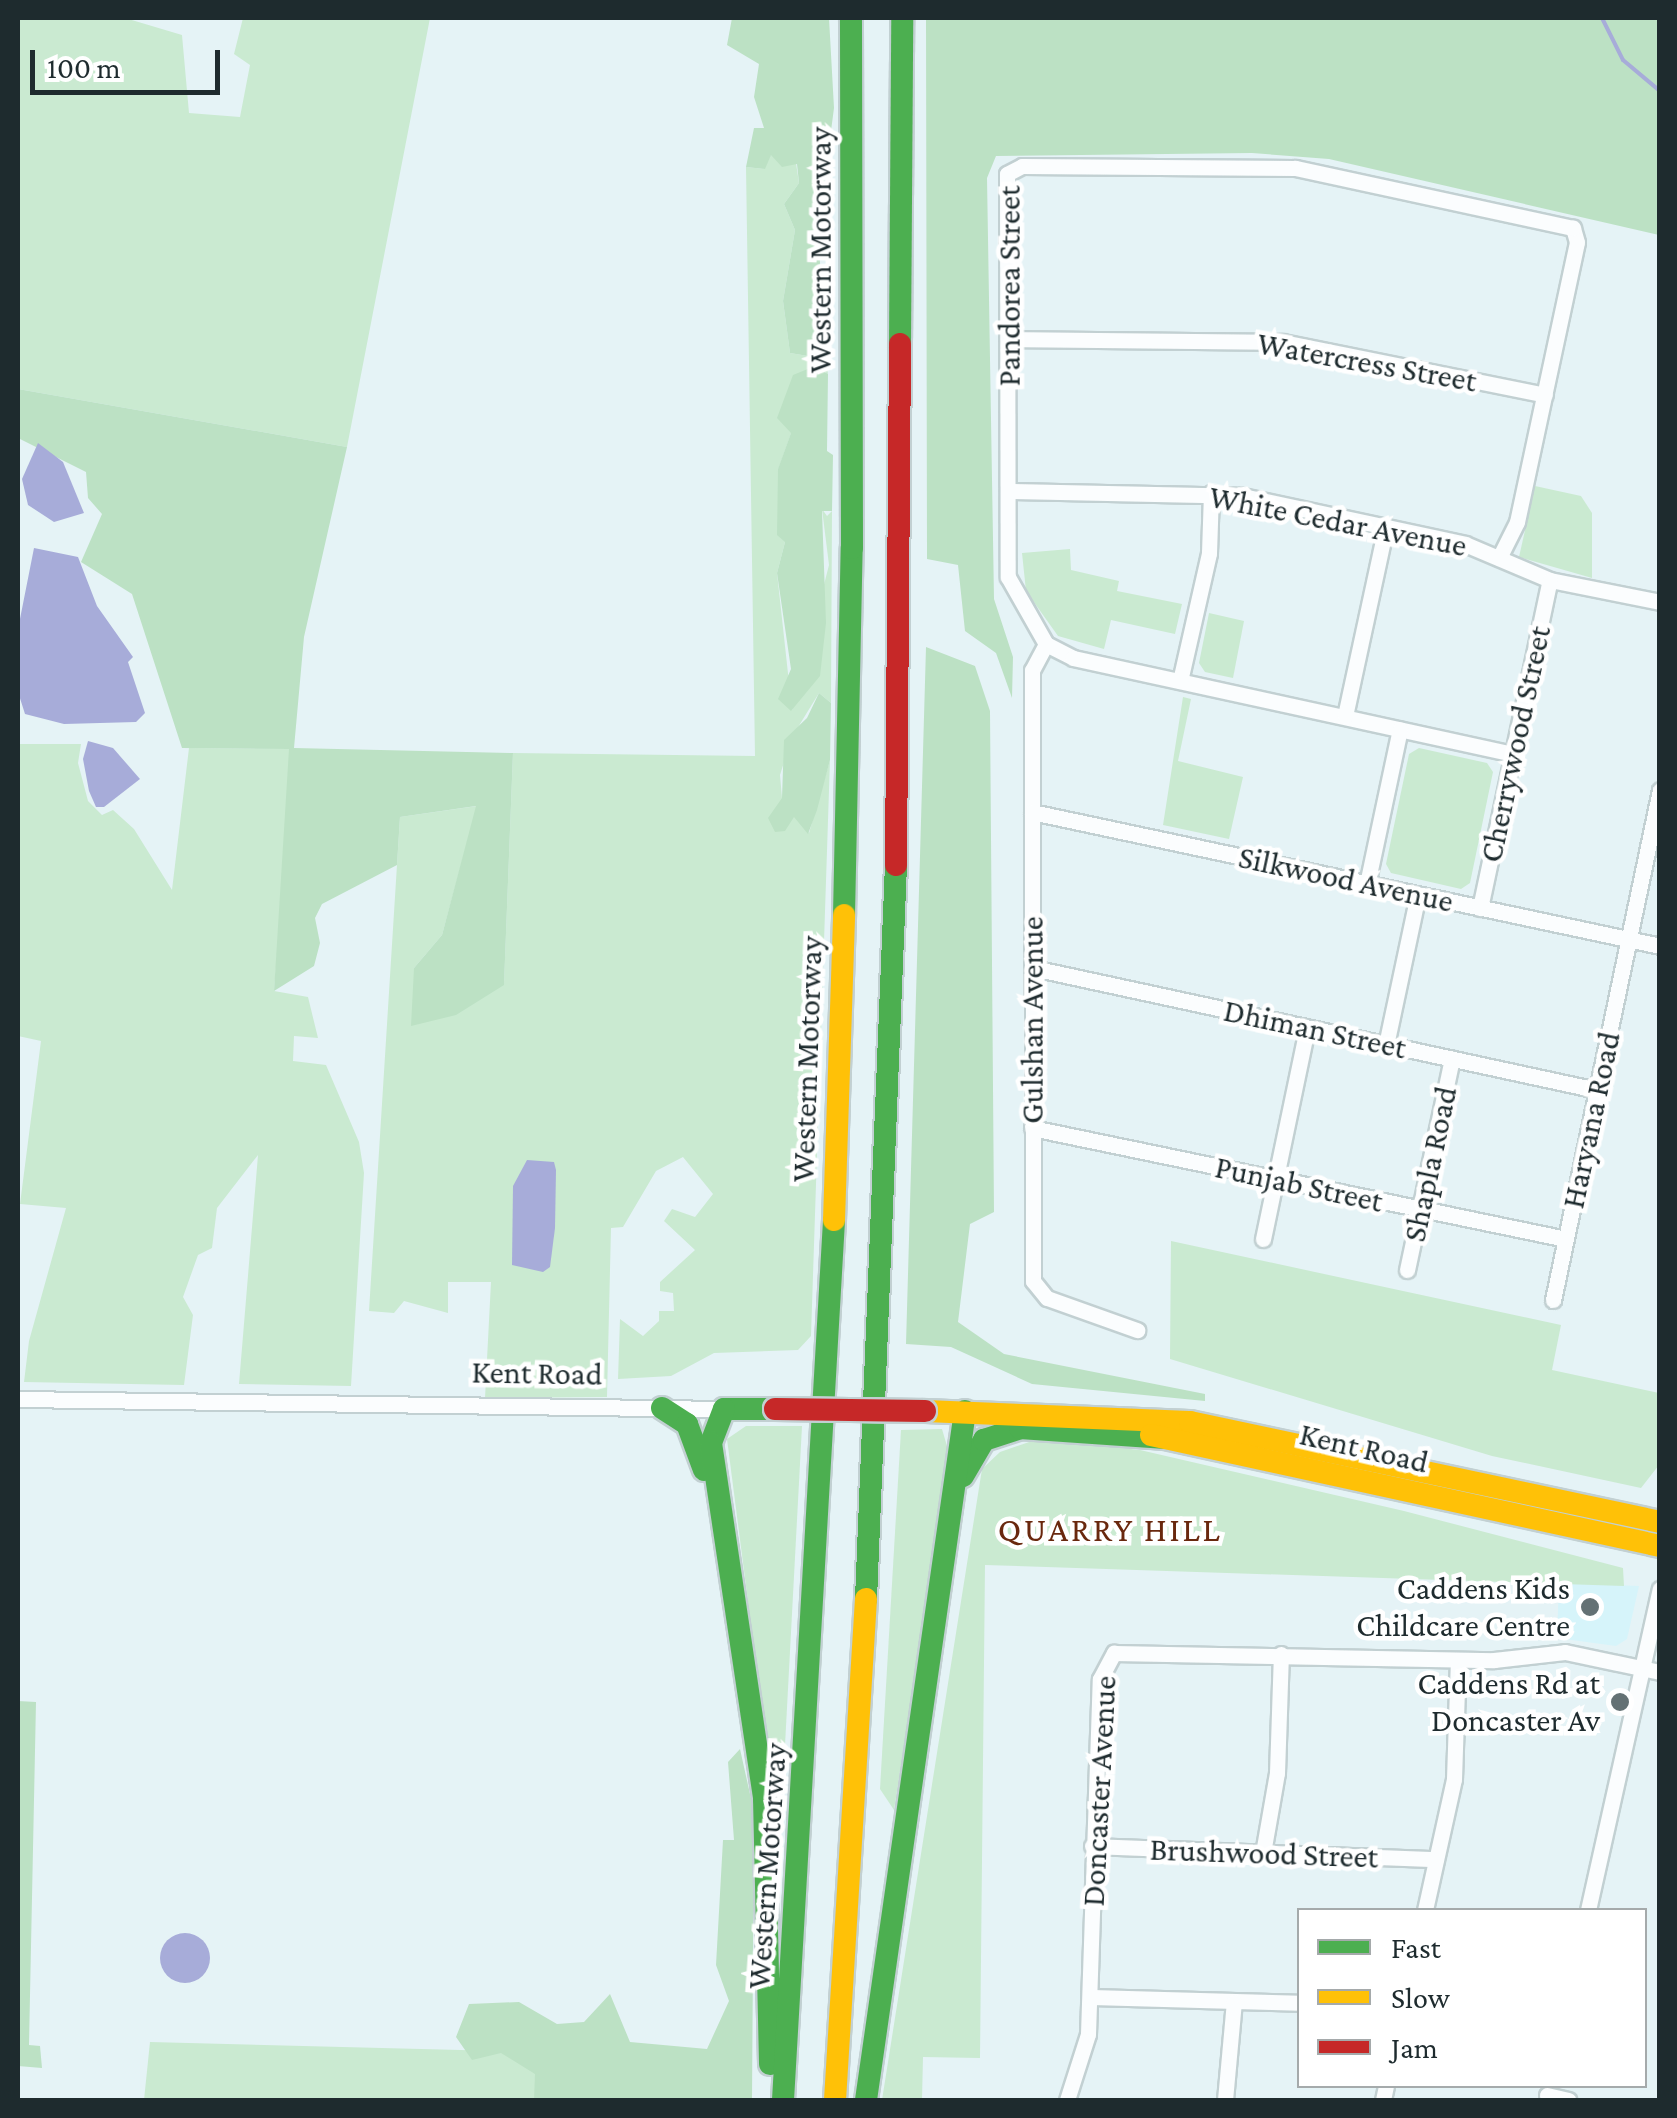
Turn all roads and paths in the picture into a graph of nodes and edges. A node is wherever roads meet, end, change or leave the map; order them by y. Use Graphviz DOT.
graph roads {
  1 [pos="851,18"];
  2 [pos="902,18"];
  3 [pos="1008,339"];
  4 [pos="1545,395"];
  5 [pos="1008,491"];
  6 [pos="1211,493"];
  7 [pos="1386,527"];
  8 [pos="1499,558"];
  9 [pos="1550,580"];
  10 [pos="1660,602"];
  11 [pos="1046,644"];
  12 [pos="1180,681"];
  13 [pos="1345,716"];
  14 [pos="1400,729"];
  15 [pos="1513,754"];
  16 [pos="1660,790"];
  17 [pos="1032,812"];
  18 [pos="1367,884"];
  19 [pos="1418,894"];
  20 [pos="1480,908"];
  21 [pos="1629,940"];
  22 [pos="1660,946"];
  23 [pos="1033,968"];
  24 [pos="1308,1028"];
  25 [pos="1386,1044"];
  26 [pos="1452,1059"];
  27 [pos="1597,1090"];
  28 [pos="1032,1128"];
  29 [pos="1276,1179"];
  30 [pos="1421,1208"];
  31 [pos="1263,1239"];
  32 [pos="1566,1239"];
  33 [pos="1407,1270"];
  34 [pos="1553,1300"];
  35 [pos="1137,1330"];
  36 [pos="18,1399"];
  37 [pos="662,1408"];
  38 [pos="724,1409"];
  39 [pos="965,1411"];
  40 [pos="1055,1413"];
  41 [pos="1166,1438"];
  42 [pos="958,1492"];
  43 [pos="716,1504"];
  44 [pos="1660,1522"];
  45 [pos="1660,1546"];
  46 [pos="1660,1589"];
  47 [pos="1281,1654"];
  48 [pos="1458,1660"];
  49 [pos="1642,1667"];
  50 [pos="1660,1672"];
  51 [pos="1092,1846"];
  52 [pos="1263,1853"];
  53 [pos="1436,1859"];
  54 [pos="1425,1908"];
  55 [pos="1588,1908"];
  56 [pos="1090,1997"];
  57 [pos="1234,2002"];
  58 [pos="1297,2003"];
  59 [pos="1547,2094"];
  60 [pos="772,2100"];
  61 [pos="782,2100"];
  62 [pos="834,2100"];
  63 [pos="866,2100"];
  64 [pos="1067,2100"];
  65 [pos="1225,2100"];
  66 [pos="1568,2100"];
  1 -- 61 [label="main road, Western Motorway"];
  2 -- 62 [label="main road"];
  3 -- 4 [label="street, Watercress Street"];
  3 -- 4 [label="street, Pandorea Street"];
  3 -- 5 [label="street, Pandorea Street"];
  4 -- 8 [label="street, Pandorea Street"];
  5 -- 6 [label="street, White Cedar Avenue"];
  5 -- 11 [label="street, Pandorea Street"];
  6 -- 7 [label="street, White Cedar Avenue"];
  6 -- 12 [label="street"];
  7 -- 8 [label="street, White Cedar Avenue"];
  7 -- 13 [label="street"];
  8 -- 9 [label="street, White Cedar Avenue"];
  9 -- 10 [label="street, White Cedar Avenue"];
  9 -- 15 [label="street, Cherrywood Street"];
  11 -- 12 [label="street"];
  11 -- 17 [label="street, Gulshan Avenue"];
  12 -- 13 [label="street"];
  13 -- 14 [label="street"];
  14 -- 15 [label="street"];
  14 -- 18 [label="street"];
  15 -- 20 [label="street, Cherrywood Street"];
  16 -- 21 [label="street, Haryana Road"];
  17 -- 18 [label="street, Silkwood Avenue"];
  17 -- 23 [label="street, Gulshan Avenue"];
  18 -- 19 [label="street, Silkwood Avenue"];
  19 -- 20 [label="street, Silkwood Avenue"];
  19 -- 25 [label="street"];
  20 -- 21 [label="street, Silkwood Avenue"];
  21 -- 22 [label="street, Silkwood Avenue"];
  21 -- 27 [label="street, Haryana Road"];
  23 -- 24 [label="street, Dhiman Street"];
  23 -- 28 [label="street, Gulshan Avenue"];
  24 -- 25 [label="street, Dhiman Street"];
  24 -- 29 [label="street"];
  25 -- 26 [label="street, Dhiman Street"];
  26 -- 27 [label="street, Dhiman Street"];
  26 -- 30 [label="street, Shapla Road"];
  27 -- 32 [label="street, Haryana Road"];
  28 -- 29 [label="street, Punjab Street"];
  28 -- 35 [label="street, Gulshan Avenue"];
  29 -- 30 [label="street, Punjab Street"];
  29 -- 31 [label="street"];
  30 -- 32 [label="street, Punjab Street"];
  30 -- 33 [label="street, Shapla Road"];
  32 -- 34 [label="street, Haryana Road"];
  36 -- 37 [label="street, Kent Road"];
  37 -- 38 [label="street, Kent Road"];
  37 -- 43 [label="main road"];
  38 -- 39 [label="main road, Kent Road, bridge"];
  38 -- 43 [label="main road"];
  39 -- 40 [label="main road, Kent Road"];
  39 -- 42 [label="main road"];
  40 -- 41 [label="main road, Kent Road"];
  40 -- 44 [label="main road, Kent Road"];
  41 -- 42 [label="main road"];
  41 -- 45 [label="main road, Kent Road"];
  42 -- 63 [label="main road"];
  43 -- 60 [label="main road"];
  46 -- 49 [label="street"];
  47 -- 48 [label="street, Doncaster Avenue"];
  47 -- 51 [label="street, Doncaster Avenue"];
  47 -- 52 [label="street"];
  48 -- 49 [label="street, Doncaster Avenue"];
  48 -- 53 [label="street"];
  49 -- 50 [label="street, Doncaster Avenue"];
  49 -- 55 [label="street"];
  51 -- 52 [label="street, Brushwood Street"];
  51 -- 56 [label="street, Doncaster Avenue"];
  52 -- 53 [label="street, Brushwood Street"];
  53 -- 54 [label="street"];
  56 -- 57 [label="street"];
  56 -- 64 [label="street, Doncaster Avenue"];
  57 -- 58 [label="street"];
  57 -- 65 [label="street"];
  59 -- 66 [label="street"];
}
